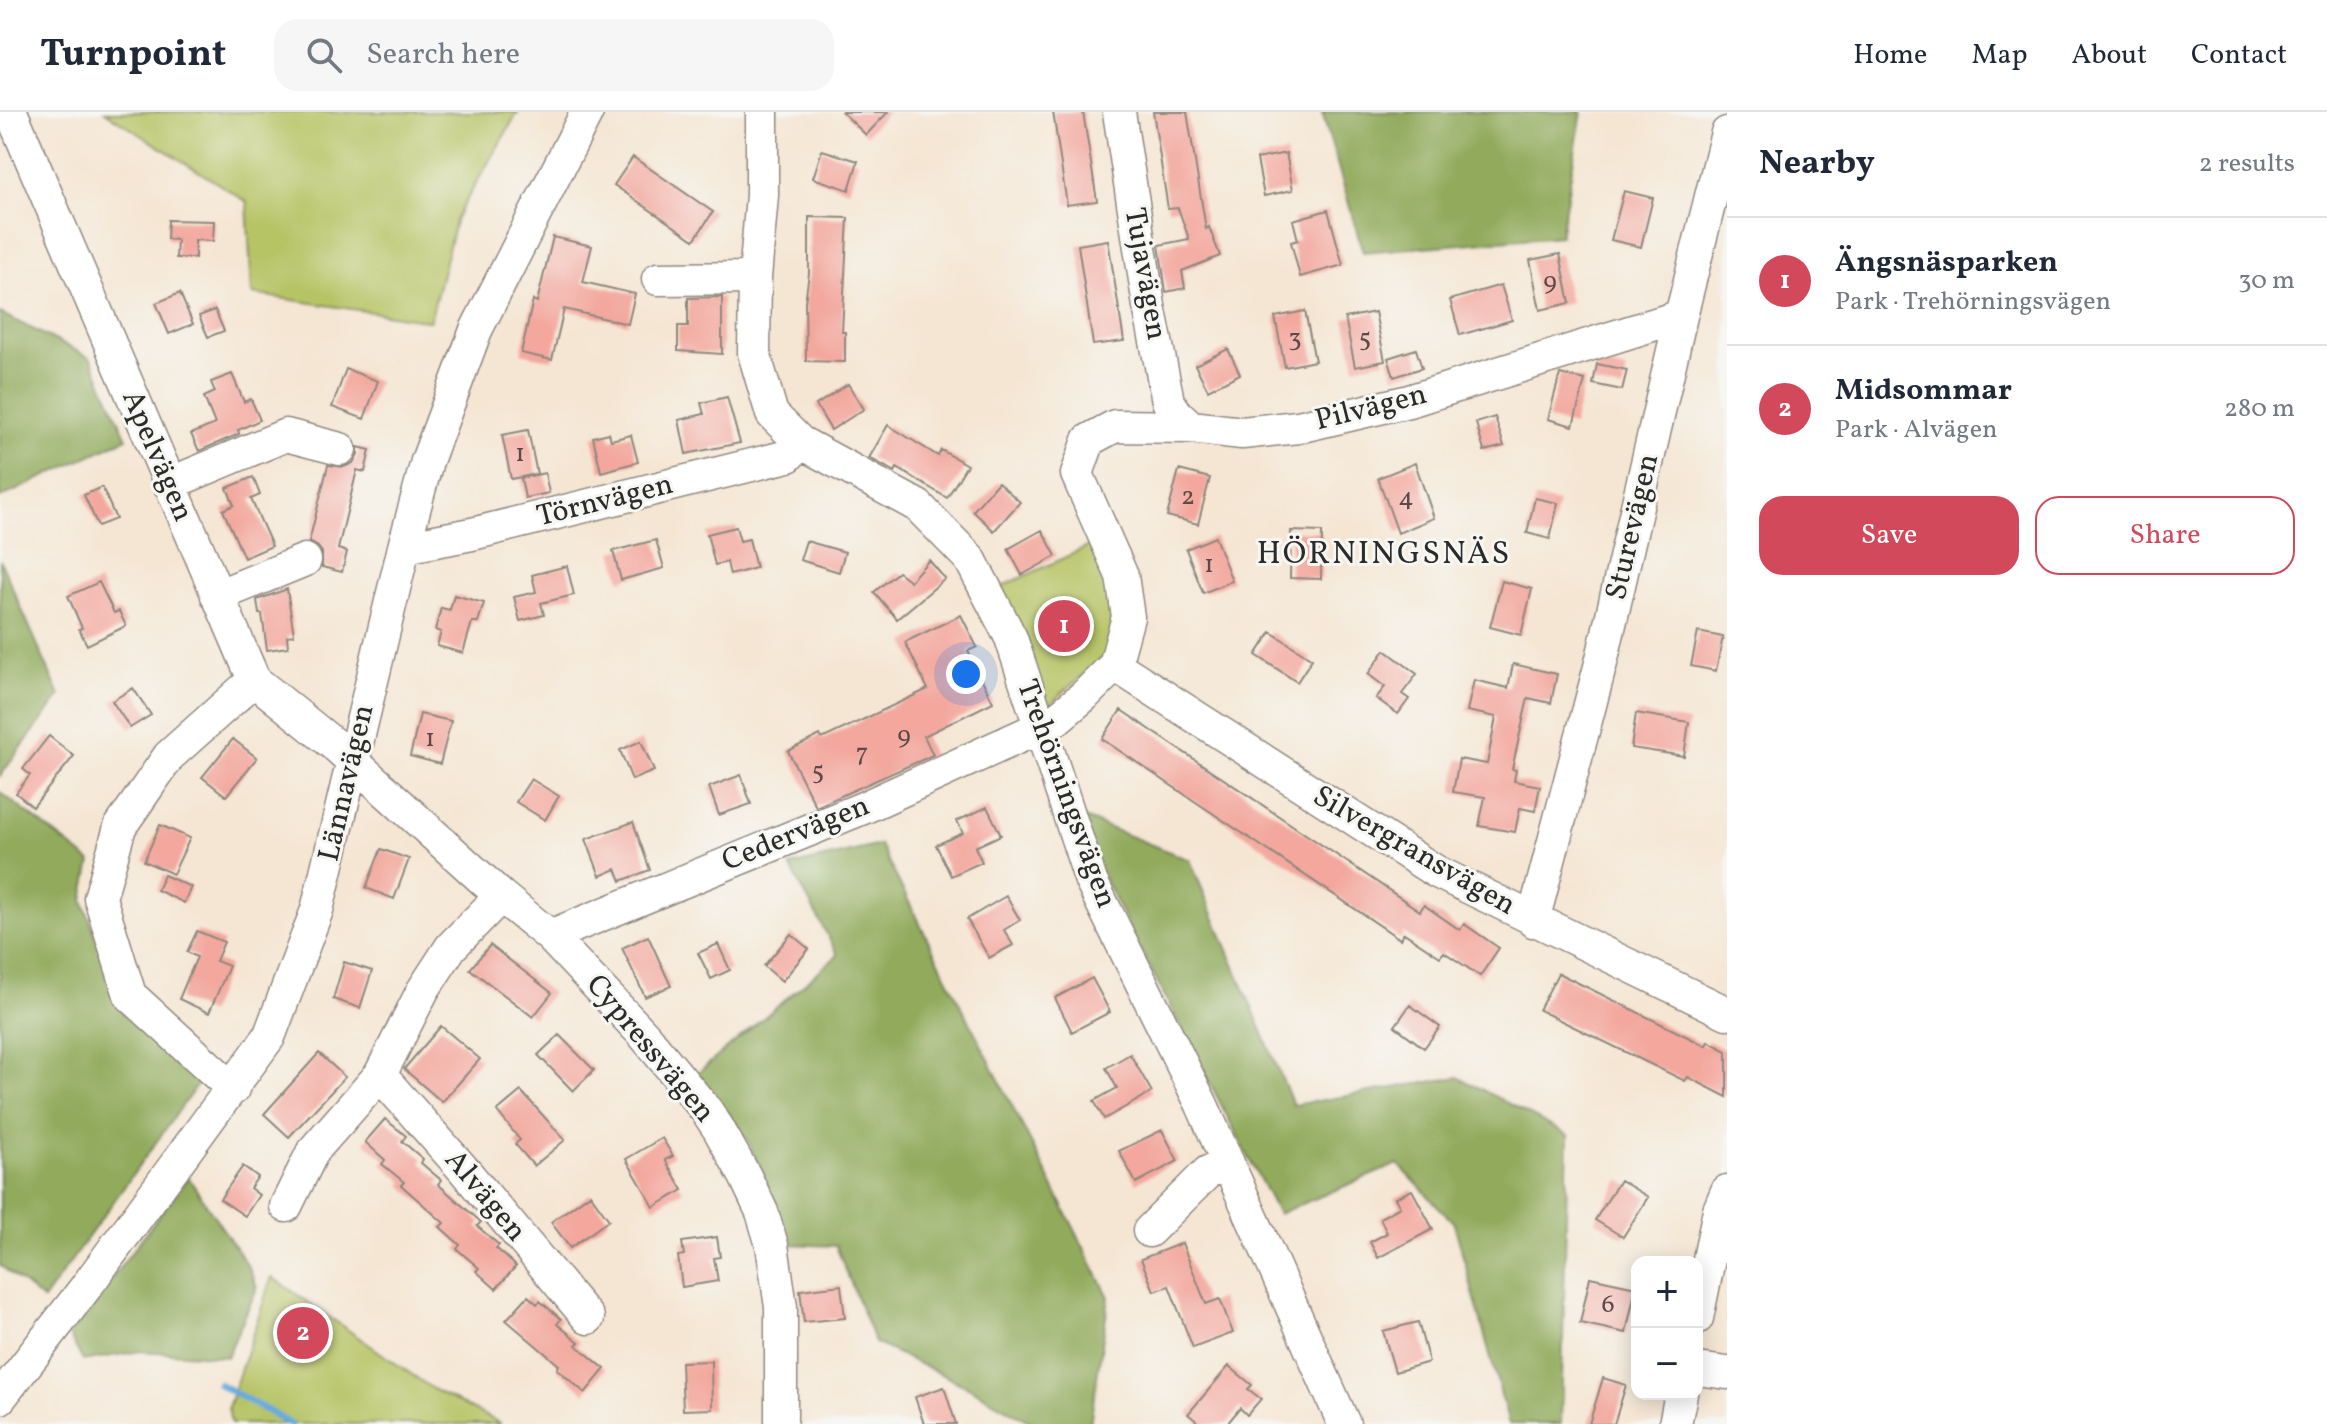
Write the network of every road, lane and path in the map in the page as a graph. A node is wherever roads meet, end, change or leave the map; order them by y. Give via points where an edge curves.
1 (11, 112) edge
2 (587, 112) edge
3 (762, 112) edge
4 (1119, 112) edge
5 (1727, 133) edge
6 (755, 278) junction
7 (658, 279) dead end
8 (1681, 316) junction
9 (1191, 427) junction
10 (800, 442) junction
11 (340, 449) dead end
12 (169, 484) junction
13 (404, 547) junction
14 (305, 560) dead end
15 (217, 596) junction
16 (1115, 665) junction
17 (254, 680) junction
18 (1039, 727) junction
19 (352, 763) junction
20 (501, 896) junction
21 (1533, 921) junction
22 (550, 936) junction
23 (1727, 1013) edge
24 (380, 1075) junction
25 (233, 1089) junction
26 (1228, 1163) junction
27 (1724, 1204) edge
28 (286, 1206) dead end
29 (1149, 1231) dead end
30 (1703, 1293) edge
31 (588, 1318) dead end
32 (1703, 1370) edge
33 (1727, 1373) edge
34 (0, 1398) edge
35 (1680, 1400) edge
36 (781, 1424) edge
37 (1343, 1424) edge
38 (1675, 1424) edge

1 - 12 street, Apelvägen
2 - 13 street, Lännavägen via 476,330 427,461
3 - 6 street, Trehörningsvägen
4 - 9 street, Tujavägen via 1168,401
5 - 8 street, Sturevägen
6 - 7 street
6 - 10 street, Trehörningsvägen via 754,353 772,414
8 - 9 street, Pilvägen via 1340,418 1242,433
8 - 21 street, Sturevägen via 1601,663
9 - 16 street, Pilvägen via 1115,426 1089,440 1077,474 1122,576 1128,617
10 - 13 street, Törnvägen via 788,456
10 - 18 street, Trehörningsvägen via 918,506 970,559 1011,638
11 - 12 street via 286,435
12 - 15 street, Apelvägen
13 - 19 street, Lännavägen
14 - 15 street
15 - 17 street, Apelvägen
16 - 18 street via 1054,721
16 - 21 street, Silvergransvägen via 1435,871
17 - 19 street, Apelvägen
17 - 25 street via 169,756 120,827 100,898 130,995
18 - 22 street, Cedervägen via 863,808
18 - 26 street, Trehörningsvägen via 1091,881
19 - 20 street, Cypressvägen
19 - 25 street, Lännavägen via 317,910 269,1037
20 - 22 street, Cypressvägen
20 - 24 street via 451,947
21 - 23 street, Silvergransvägen
22 - 36 street, Cypressvägen via 706,1110 745,1176 772,1245 781,1307
24 - 28 street via 313,1151
24 - 31 street, Alvägen
25 - 34 street, Lännavägen
26 - 29 street via 1208,1172
26 - 37 street, Trehörningsvägen
27 - 30 street
32 - 33 street
35 - 38 street

